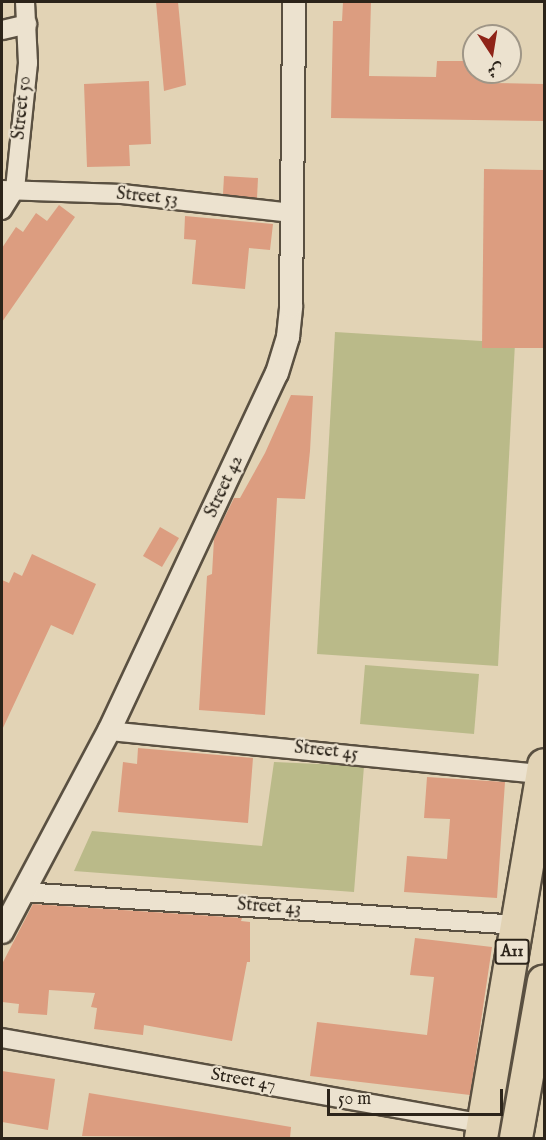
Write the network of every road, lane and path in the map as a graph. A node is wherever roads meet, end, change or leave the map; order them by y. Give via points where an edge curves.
1 (25, 2) edge
2 (294, 2) edge
3 (27, 24) junction
4 (2, 30) edge
5 (8, 190) edge
6 (2, 210) edge
7 (292, 213) junction
8 (109, 731) junction
9 (544, 770) edge
10 (22, 892) junction
11 (516, 925) junction
12 (2, 932) edge
13 (544, 981) edge
14 (2, 1038) edge
15 (482, 1131) edge
16 (516, 1138) edge

1 - 3 street, Street 50
2 - 7 street, Street 42
3 - 4 street
3 - 5 street, Street 50 via 28,63
5 - 6 street, Street 50
5 - 7 street, Street 53 via 122,194
7 - 8 street, Street 42 via 291,306 288,337 277,373
8 - 9 street, Street 45
8 - 10 street, Street 42
9 - 11 highway, A11
10 - 11 street, Street 43
10 - 12 street, Street 42
11 - 15 highway, A11
13 - 16 highway, A11
14 - 15 street, Street 47

